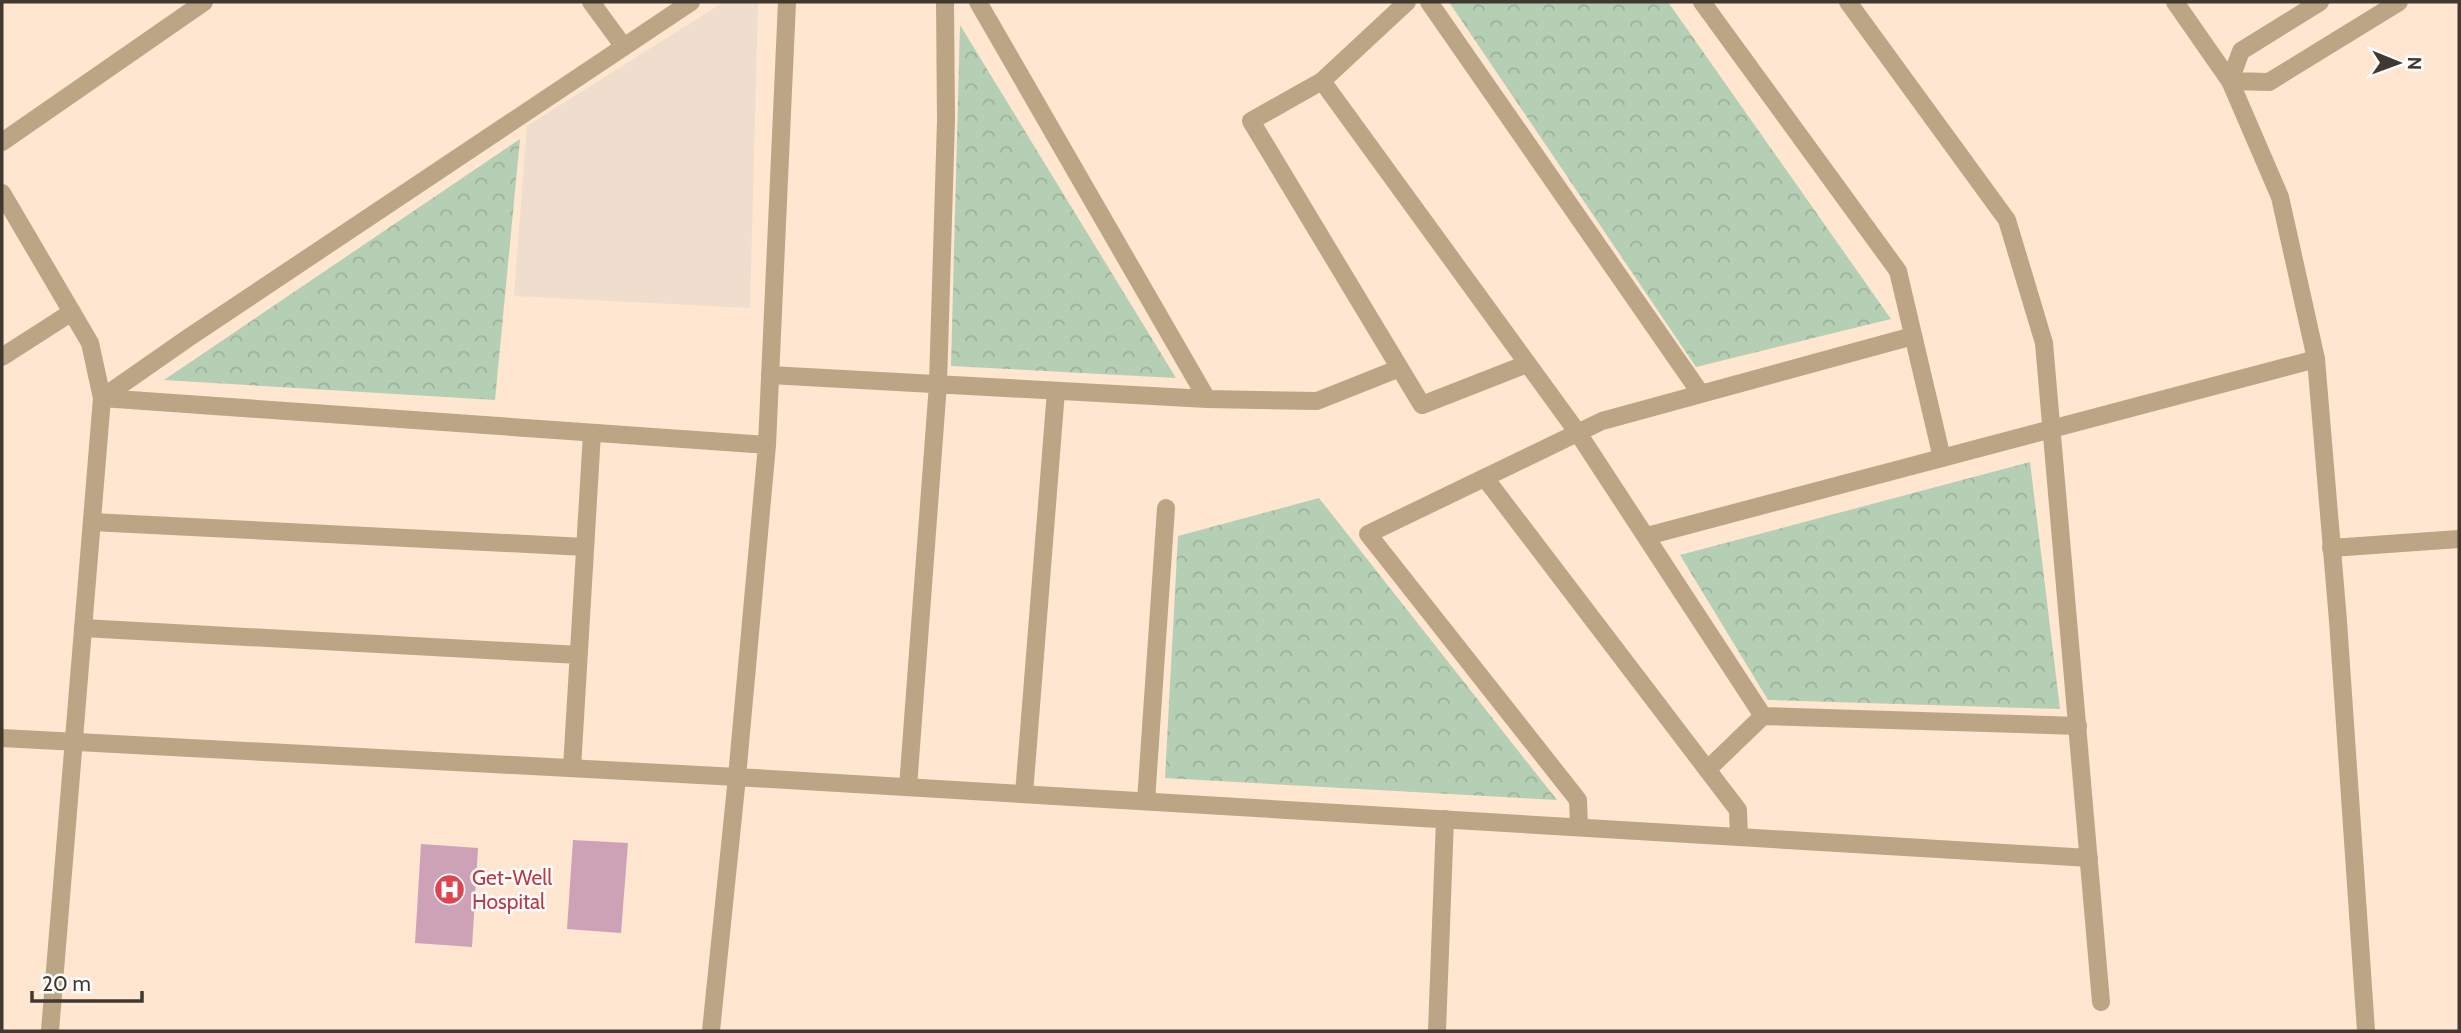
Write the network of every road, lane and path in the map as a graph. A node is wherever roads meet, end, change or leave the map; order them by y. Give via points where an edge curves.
1 (204, 2) edge
2 (591, 2) edge
3 (691, 2) edge
4 (787, 2) edge
5 (945, 2) edge
6 (978, 2) edge
7 (1407, 2) edge
8 (1429, 2) edge
9 (1702, 2) edge
10 (1848, 2) edge
11 (2175, 2) edge
12 (2320, 2) edge
13 (2399, 2) edge
14 (624, 47) junction
15 (1322, 81) junction
16 (2230, 81) junction
17 (2, 142) edge
18 (2, 193) edge
19 (72, 312) junction
20 (1913, 335) junction
21 (2, 357) edge
22 (2316, 359) junction
23 (1527, 364) junction
24 (1400, 368) junction
25 (770, 375) junction
26 (937, 384) junction
27 (1056, 391) junction
28 (1701, 394) junction
29 (102, 398) junction
30 (1207, 399) junction
31 (2052, 429) junction
32 (592, 433) junction
33 (1578, 433) junction
34 (767, 445) junction
35 (1942, 458) junction
36 (1485, 478) junction
37 (1166, 508) dead end
38 (92, 522) junction
39 (1647, 536) junction
40 (2459, 539) edge
41 (585, 547) junction
42 (2331, 548) junction
43 (83, 628) junction
44 (579, 655) junction
45 (1763, 716) junction
46 (2078, 726) junction
47 (2, 738) edge
48 (74, 742) junction
49 (572, 768) junction
50 (1707, 770) junction
51 (737, 777) junction
52 (908, 787) junction
53 (1024, 794) junction
54 (1146, 801) junction
55 (1445, 819) junction
56 (1579, 827) junction
57 (1739, 837) junction
58 (2089, 858) junction
59 (2101, 1002) dead end
60 (50, 1031) edge
61 (711, 1031) edge
62 (1437, 1031) edge
63 (2366, 1031) edge

1 - 17 street
2 - 14 street
3 - 14 street
4 - 25 street
5 - 26 street
6 - 30 street
7 - 15 street
8 - 28 street
9 - 20 street via 1898,271
10 - 31 street via 2007,220 2044,343
11 - 16 street
12 - 16 street via 2241,51
13 - 16 street via 2269,82
14 - 29 street
15 - 23 street
15 - 24 street via 1251,121
16 - 22 street via 2280,197
18 - 19 street
19 - 21 street
19 - 29 street via 90,343
20 - 28 street
20 - 35 street
22 - 31 street
22 - 42 street
23 - 24 street via 1422,405
23 - 33 street
24 - 30 street via 1317,401
25 - 26 street
25 - 34 street
26 - 27 street
26 - 52 street
27 - 30 street
27 - 53 street
28 - 33 street via 1602,421
29 - 32 street
29 - 38 street
31 - 35 street
31 - 46 street
32 - 34 street
32 - 41 street
33 - 36 street
33 - 39 street
34 - 51 street
35 - 39 street
36 - 50 street
36 - 56 street via 1368,534 1578,800
37 - 54 street
38 - 41 street
38 - 43 street
39 - 45 street
40 - 42 street
41 - 44 street
42 - 63 street
43 - 44 street
43 - 48 street
44 - 49 street
45 - 46 street
45 - 50 street
46 - 58 street
47 - 48 street
48 - 49 street
48 - 60 street
49 - 51 street
50 - 57 street via 1738,810
51 - 52 street
51 - 61 street
52 - 53 street
53 - 54 street
54 - 55 street
55 - 56 street
55 - 62 street
56 - 57 street
57 - 58 street
58 - 59 street

